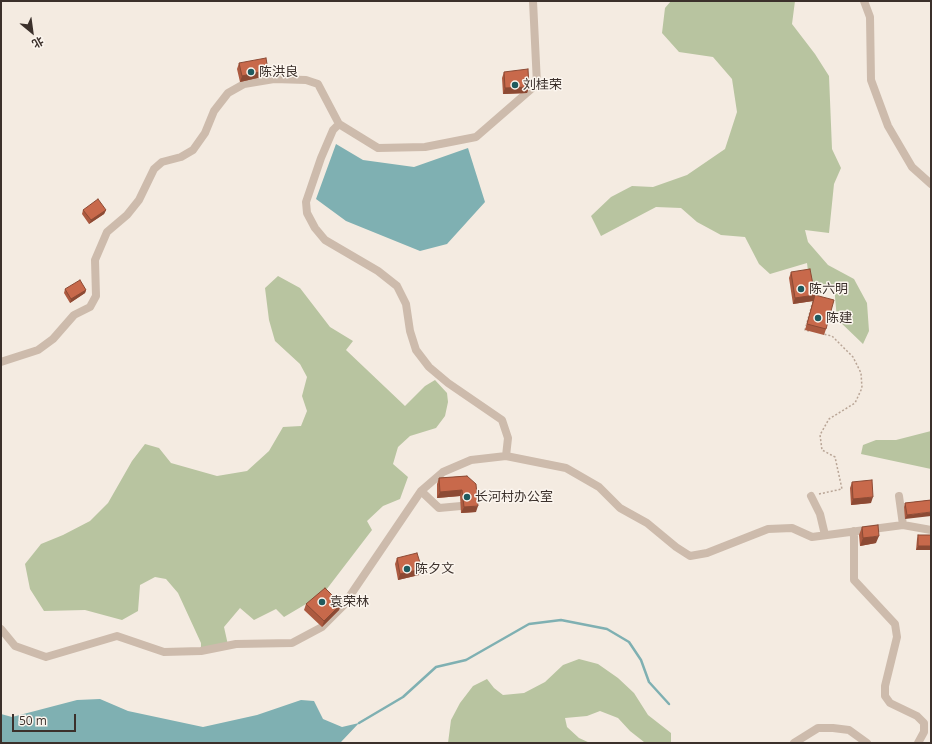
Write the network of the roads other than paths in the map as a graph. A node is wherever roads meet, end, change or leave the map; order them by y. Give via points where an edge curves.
1 (533, 1) edge
2 (864, 1) edge
3 (339, 124) junction
4 (931, 184) edge
5 (1, 362) edge
6 (506, 456) junction
7 (421, 491) junction
8 (811, 496) road end
9 (899, 496) dead end
10 (461, 506) dead end
11 (903, 525) junction
12 (931, 530) edge
13 (854, 531) junction
14 (825, 535) junction
15 (1, 629) edge
16 (924, 723) junction
17 (931, 734) edge
18 (794, 743) edge
19 (867, 743) edge
20 (918, 743) edge

1 - 3 street via 537,84 476,137 425,148 378,148
2 - 4 street via 870,17 870,80 888,126 912,167
3 - 5 street via 318,84 306,80 274,79 244,84 228,93 214,111 205,132 193,150 181,157 162,162 154,169 136,204 108,232 95,260 96,296 90,307 74,315 53,339 38,350
3 - 6 street via 333,130 321,158 306,202 307,213 325,240 378,271 397,286 406,304 416,350 448,383 502,420 508,438
6 - 7 street via 471,460 443,472
6 - 14 street via 566,468 599,487 620,508 647,523 690,556 707,553 768,529 792,528 812,537
7 - 10 street via 439,508
7 - 15 street via 343,606 322,627 292,644 236,644 201,651 164,652 117,636 46,656 15,646
8 - 14 street via 820,514
9 - 11 street
11 - 12 street
11 - 13 street
13 - 14 street
13 - 16 street via 854,580 895,624 897,637 885,696 890,703 917,716
16 - 17 street
16 - 20 street via 924,732
18 - 19 street via 818,728 849,730

